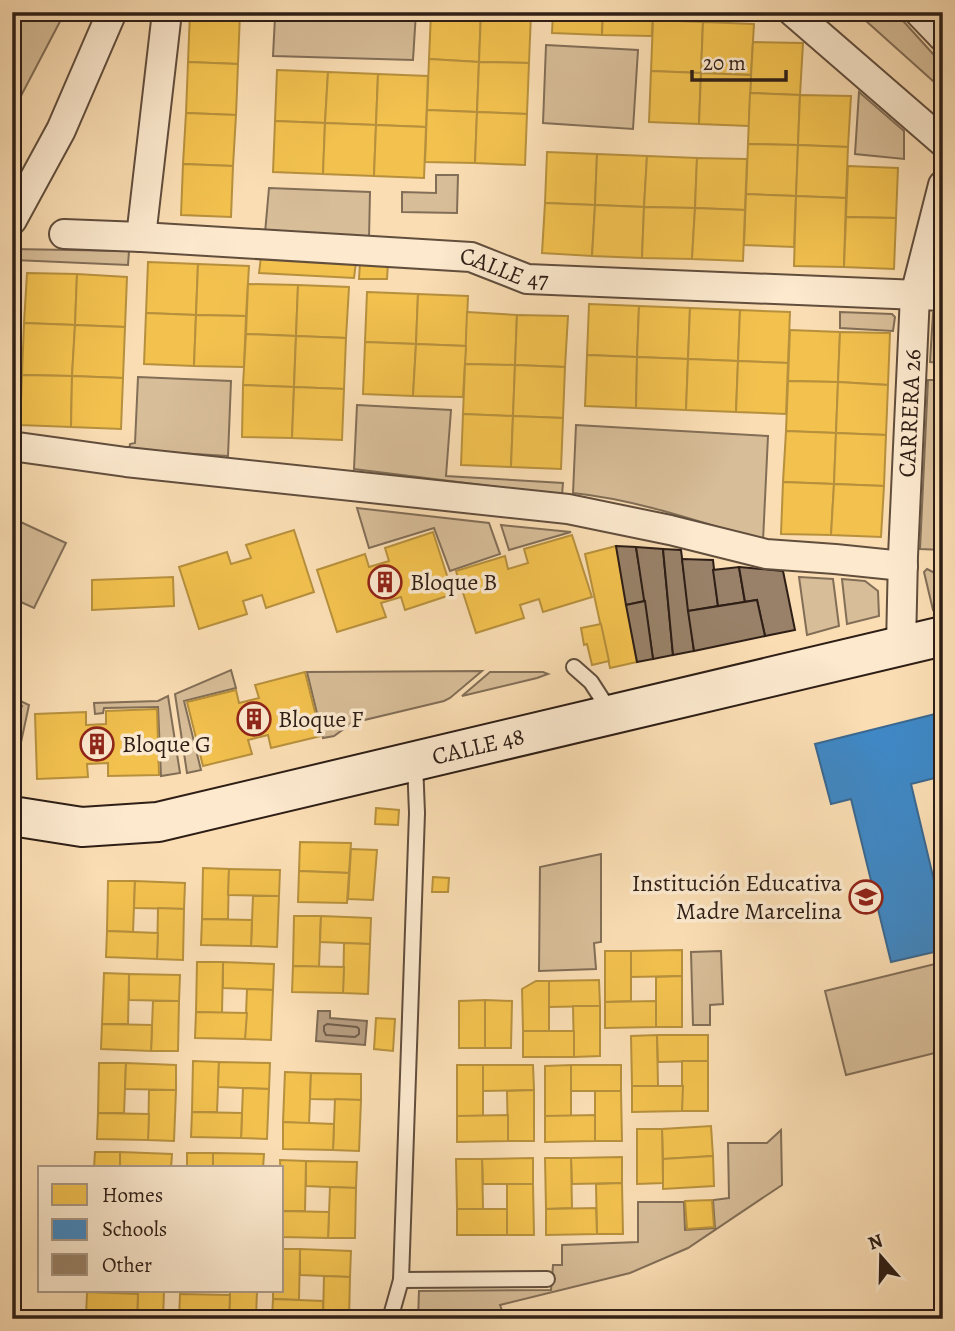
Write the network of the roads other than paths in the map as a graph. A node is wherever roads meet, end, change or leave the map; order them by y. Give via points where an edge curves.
1 (113, 12) edge
2 (167, 12) edge
3 (793, 12) edge
4 (919, 12) edge
5 (943, 37) edge
6 (943, 142) edge
7 (943, 185) edge
8 (12, 220) edge
9 (64, 234) dead end
10 (141, 237) junction
11 (915, 295) junction
12 (943, 296) edge
13 (18, 447) dead end
14 (903, 566) junction
15 (943, 636) edge
16 (901, 646) junction
17 (574, 667) dead end
18 (612, 714) junction
19 (415, 761) junction
20 (12, 816) edge
21 (547, 1279) dead end
22 (401, 1280) junction
23 (390, 1319) edge

1 - 8 street via 61,130
2 - 10 street
3 - 6 street
4 - 5 street
7 - 11 street, CARRERA 26
9 - 10 street, CALLE 47
10 - 11 street, CALLE 47 via 471,257 527,279
11 - 12 street, CALLE 47
11 - 14 street, CARRERA 26
13 - 14 street via 568,509 766,554
14 - 16 street, CARRERA 26
15 - 16 street, CALLE 48
16 - 18 street, CALLE 48
17 - 18 lane via 591,682
18 - 19 street, CALLE 48
19 - 20 street, CALLE 48 via 158,822 82,827
19 - 22 lane
21 - 22 lane
22 - 23 lane

